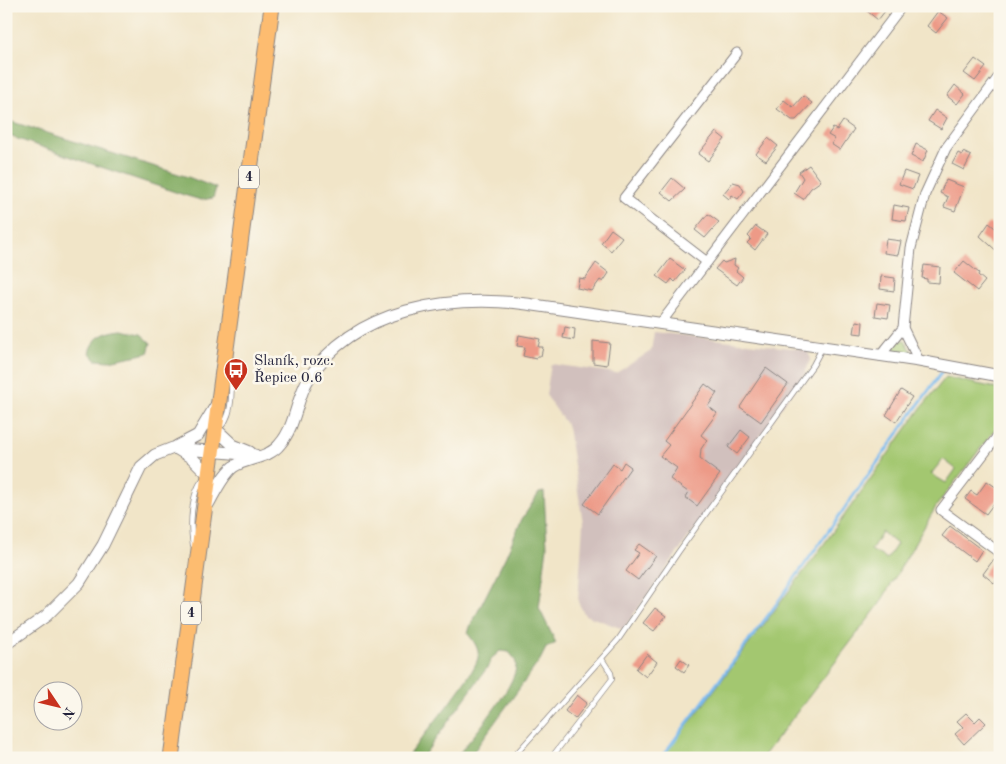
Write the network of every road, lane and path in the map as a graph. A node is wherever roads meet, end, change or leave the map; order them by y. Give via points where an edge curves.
1 (272, 6) edge
2 (902, 6) edge
3 (737, 53) dead end
4 (1000, 75) edge
5 (1000, 88) edge
6 (987, 92) junction
7 (707, 262) junction
8 (660, 324) junction
9 (903, 328) junction
10 (226, 348) junction
11 (822, 348) junction
12 (880, 356) junction
13 (919, 361) junction
14 (1000, 376) edge
15 (220, 396) junction
16 (216, 429) junction
17 (1000, 433) edge
18 (173, 448) junction
19 (213, 451) junction
20 (264, 455) junction
21 (210, 475) junction
22 (204, 512) junction
23 (1000, 553) edge
24 (198, 558) junction
25 (6, 644) edge
26 (602, 659) junction
27 (171, 758) edge
28 (519, 758) edge
29 (551, 758) edge

1 - 10 main road, 4
2 - 7 street
3 - 7 street via 624,198
4 - 6 street
5 - 6 street
6 - 9 street via 946,148 924,194 911,248
7 - 8 street
8 - 11 street
8 - 20 street via 503,301 449,302 395,314 351,337 319,365 307,381 281,444
9 - 12 street
9 - 13 street
10 - 15 main road, 4
10 - 16 lane via 232,386 227,417
11 - 12 street
11 - 26 lane
12 - 13 street
13 - 14 street
15 - 16 main road, 4
15 - 18 street via 198,434
16 - 19 main road, 4
16 - 20 street via 238,448
17 - 23 street via 941,510
18 - 19 street
18 - 21 street via 192,458
18 - 25 street via 155,455 141,467 103,545 80,583 46,616
19 - 20 street
19 - 21 main road, 4
20 - 22 street via 230,470
21 - 22 main road, 4
21 - 24 lane via 198,488 192,523
22 - 24 main road, 4
24 - 27 main road, 4
26 - 28 lane via 516,754
26 - 29 lane via 612,680

